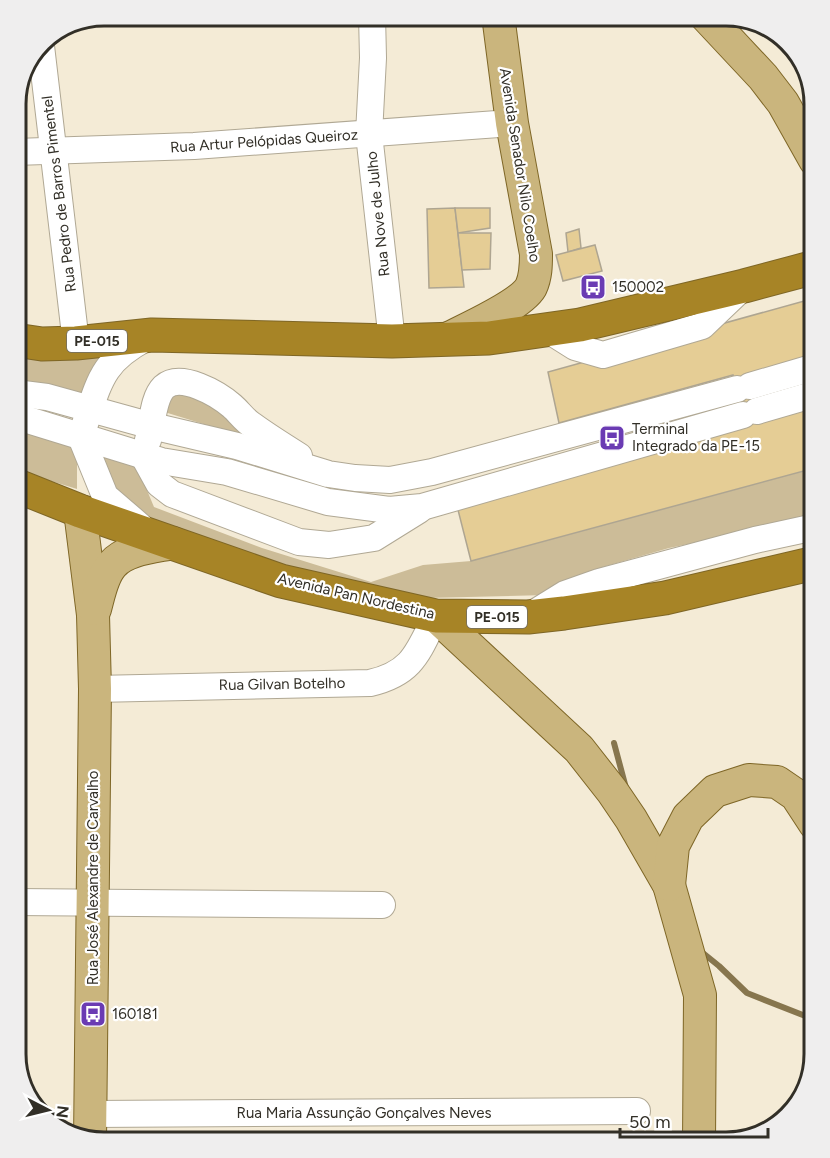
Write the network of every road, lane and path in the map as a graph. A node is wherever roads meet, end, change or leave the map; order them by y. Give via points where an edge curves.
1 (372, 26) edge
2 (499, 26) edge
3 (715, 26) edge
4 (42, 57) edge
5 (512, 123) junction
6 (369, 134) junction
7 (804, 140) edge
8 (55, 151) junction
9 (26, 152) edge
10 (804, 270) edge
11 (152, 335) junction
12 (447, 339) junction
13 (392, 341) junction
14 (26, 343) edge
15 (76, 343) junction
16 (804, 370) edge
17 (26, 394) edge
18 (804, 397) edge
19 (90, 408) junction
20 (26, 420) edge
21 (152, 426) junction
22 (83, 442) junction
23 (143, 455) junction
24 (328, 474) junction
25 (26, 489) edge
26 (422, 507) junction
27 (80, 511) junction
28 (804, 529) edge
29 (165, 540) junction
30 (804, 566) edge
31 (93, 615) junction
32 (436, 616) junction
33 (528, 617) junction
34 (95, 689) junction
35 (804, 807) edge
36 (669, 885) junction
37 (26, 902) edge
38 (93, 904) junction
39 (382, 905) dead end
40 (637, 1111) dead end
41 (90, 1127) edge
42 (699, 1132) edge

1 - 6 street, Rua Nove de Julho
2 - 5 main road, Avenida Senador Nilo Coelho
3 - 7 main road via 763,77
4 - 8 street, Rua Pedro de Barros Pimentel
5 - 6 street, Rua Artur Pelópidas Queiroz
5 - 12 main road, Avenida Senador Nilo Coelho via 536,269 530,288 519,300
6 - 8 street, Rua Artur Pelópidas Queiroz
6 - 13 street, Rua Nove de Julho
8 - 9 street, Rua Artur Pelópidas Queiroz
8 - 15 street, Rua Pedro de Barros Pimentel
10 - 12 highway, PE-015 via 580,325 489,338
11 - 13 highway, PE-015
11 - 15 highway, PE-015
11 - 19 street via 127,348 111,363
12 - 13 highway, PE-015
14 - 15 highway, PE-015
16 - 24 street via 432,472 390,480
17 - 19 street
18 - 26 street
19 - 21 street
19 - 22 street
20 - 22 street
21 - 23 street
21 - 24 street via 237,446
21 - 24 street via 157,398 164,388 171,383 201,386 232,405 249,424
22 - 23 street
22 - 27 street
22 - 29 street via 105,496 135,523
23 - 26 street via 227,472 328,502 389,510
23 - 26 street via 159,484 172,494 299,542 329,545 374,538
25 - 27 highway, Avenida Pan Nordestina / PE-015
27 - 29 highway, Avenida Pan Nordestina / PE-015
27 - 31 main road, Rua José Alexandre de Carvalho
28 - 33 street via 599,582 566,594
29 - 31 main road, Rua José Alexandre de Carvalho via 112,564
29 - 32 highway, Avenida Pan Nordestina / PE-015 via 281,581
30 - 33 highway, Avenida Pan Nordestina / PE-015 via 665,598
31 - 34 main road, Rua José Alexandre de Carvalho
32 - 33 highway, Avenida Pan Nordestina / PE-015
32 - 34 street, Rua Gilvan Botelho via 406,667 389,678 370,683
32 - 36 main road via 579,749 631,819
34 - 38 main road, Rua José Alexandre de Carvalho
35 - 36 main road via 796,795 777,782 749,780 715,791 688,817 673,846
36 - 42 main road via 700,995
37 - 38 street
38 - 39 street
38 - 41 main road, Rua José Alexandre de Carvalho
40 - 41 street, Rua Maria Assunção Gonçalves Neves

